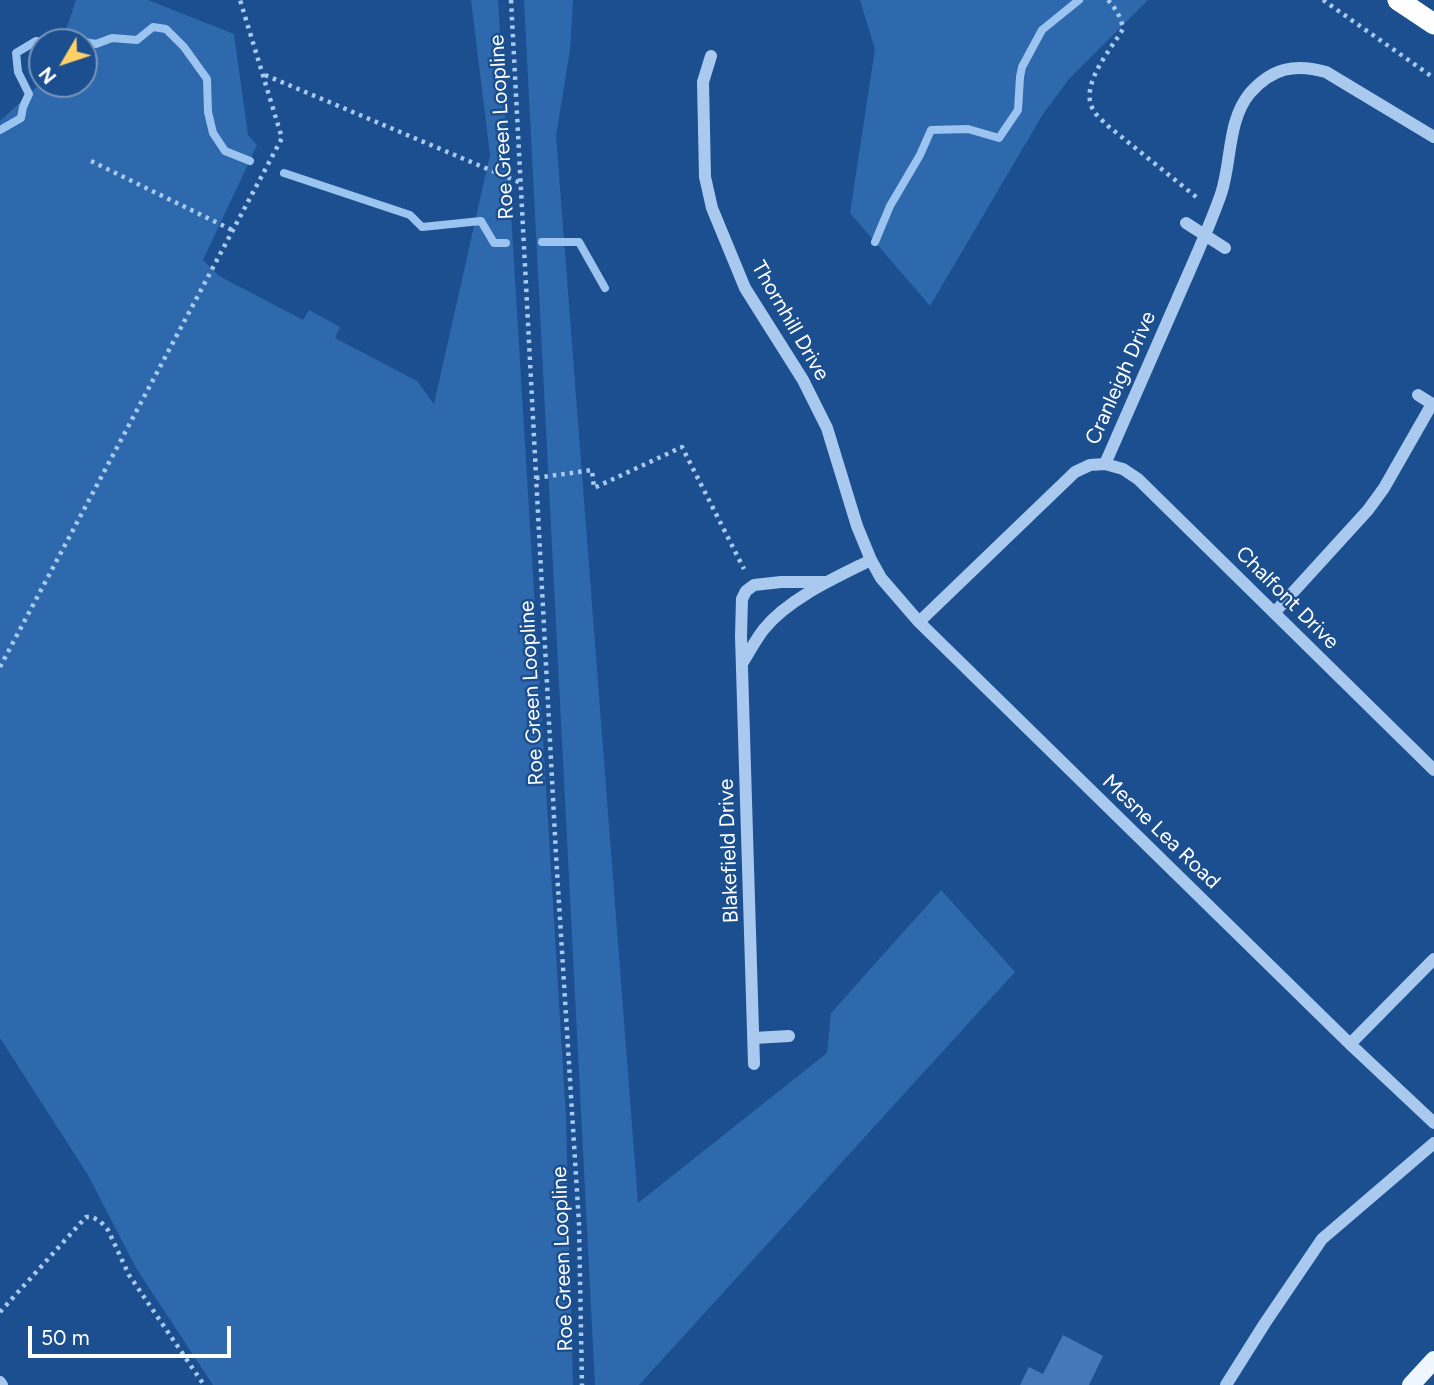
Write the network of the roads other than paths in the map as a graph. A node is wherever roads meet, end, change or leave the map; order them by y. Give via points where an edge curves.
1 (1398, 0) edge
2 (1434, 23) edge
3 (711, 56) dead end
4 (1434, 137) edge
5 (1186, 223) dead end
6 (1205, 235) junction
7 (1225, 248) dead end
8 (1418, 395) dead end
9 (1433, 405) edge
10 (1105, 464) junction
11 (872, 560) junction
12 (827, 582) junction
13 (1275, 612) junction
14 (919, 622) junction
15 (743, 662) junction
16 (1434, 770) edge
17 (1434, 959) edge
18 (789, 1036) dead end
19 (754, 1038) junction
20 (1349, 1044) junction
21 (754, 1064) dead end
22 (1434, 1123) edge
23 (1434, 1143) edge
24 (1434, 1360) edge
25 (1226, 1385) edge
26 (1411, 1385) edge

1 - 2 highway
3 - 11 street, Thornhill Drive via 703,82 705,177 712,208 745,288 803,380 827,428
4 - 6 street, Cranleigh Drive via 1326,72 1308,66 1288,68 1266,78 1248,95 1235,119 1222,191
5 - 6 street
6 - 7 street
6 - 10 street, Cranleigh Drive
8 - 9 street
9 - 13 street via 1368,510
10 - 13 street, Chalfont Drive via 1138,479
10 - 14 street, Cranleigh Drive via 1075,472
11 - 12 street
11 - 14 street, Mesne Lea Road via 881,578
12 - 15 street via 765,628
12 - 15 street, Blakefield Drive via 781,582 754,585 746,591 742,599
13 - 16 street, Chalfont Drive
14 - 20 street, Mesne Lea Road
15 - 19 street, Blakefield Drive
17 - 20 street
18 - 19 street
19 - 21 street, Blakefield Drive
20 - 22 street, Mesne Lea Road
23 - 25 street via 1322,1239
24 - 26 main road

